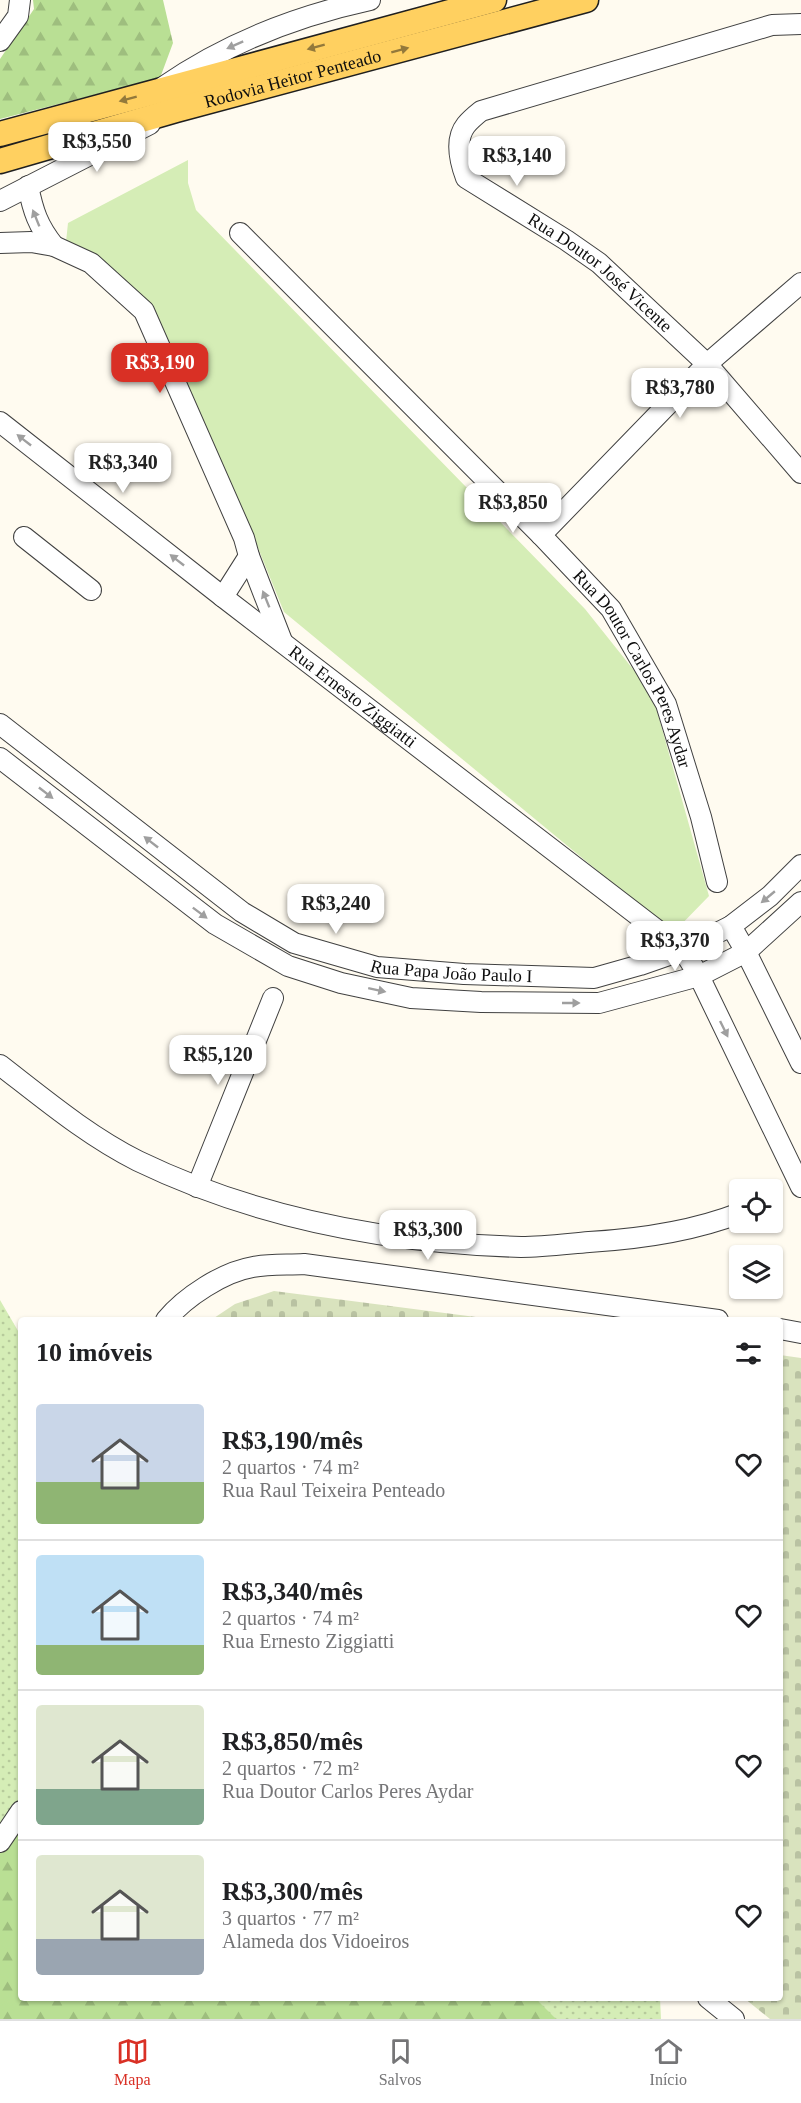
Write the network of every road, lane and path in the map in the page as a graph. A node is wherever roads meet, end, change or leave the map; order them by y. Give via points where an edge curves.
1 (20, 0) edge
2 (370, 0) edge
3 (494, 0) edge
4 (586, 0) edge
5 (801, 24) edge
6 (0, 41) edge
7 (157, 91) junction
8 (176, 110) junction
9 (0, 134) edge
10 (0, 160) edge
11 (28, 186) junction
12 (0, 201) edge
13 (240, 233) dead end
14 (0, 243) edge
15 (54, 246) junction
16 (801, 283) edge
17 (707, 364) junction
18 (0, 422) edge
19 (801, 474) edge
20 (541, 535) junction
21 (24, 537) dead end
22 (249, 556) junction
23 (92, 591) dead end
24 (223, 597) junction
25 (283, 642) junction
26 (0, 724) edge
27 (0, 758) edge
28 (801, 865) edge
29 (717, 882) dead end
30 (801, 902) edge
31 (730, 926) junction
32 (683, 950) junction
33 (747, 952) junction
34 (699, 976) junction
35 (273, 998) dead end
36 (801, 1063) edge
37 (0, 1065) edge
38 (801, 1185) edge
39 (197, 1188) junction
40 (729, 1217) edge
41 (168, 1317) edge
42 (696, 1317) edge
43 (783, 1330) edge
44 (801, 1333) edge
45 (18, 1815) edge
46 (0, 1842) edge
47 (711, 2001) edge
48 (726, 2017) edge

1 - 6 street via 18,16
2 -> 7 street via 277,27 227,48
3 -> 7 main road, Rodovia Heitor Penteado
8 -> 4 main road, Rodovia Heitor Penteado
5 - 17 street, Rua Doutor José Vicente via 772,25 481,111 464,126 459,145 466,178 599,263
7 -> 9 main road, Rodovia Heitor Penteado
8 - 10 main road, Rodovia Heitor Penteado
8 - 11 street
11 - 12 street
15 -> 11 street via 36,219
13 - 20 street, Rua Doutor Carlos Peres Aydar
14 - 15 street
15 - 22 street via 92,263 144,311
16 - 17 street
17 - 19 street, Rua Doutor José Vicente
17 - 20 street
24 -> 18 street, Rua Ernesto Ziggiatti
20 - 29 street, Rua Doutor Carlos Peres Aydar via 611,609 666,704
21 - 23 street
22 - 24 street
25 -> 22 street
24 - 25 street, Rua Ernesto Ziggiatti
25 - 32 street, Rua Ernesto Ziggiatti
32 -> 26 street, Rua Papa João Paulo I via 594,978 377,967 294,943 242,912
27 -> 34 street, Rua Papa João Paulo I via 215,924 288,966 342,983 411,998 599,1003
28 -> 31 street, Rua Papa João Paulo I via 770,896
30 - 33 street, Rua Papa João Paulo I
31 - 32 street, Rua Papa João Paulo I
31 - 33 street
32 - 34 street, Rua Ernesto Ziggiatti
33 - 34 street, Rua Papa João Paulo I
33 - 36 street
34 -> 38 street, Rua Ernesto Ziggiatti
35 - 39 street
37 - 39 street via 81,1127 136,1160
39 - 40 street via 261,1209 354,1229 523,1247 642,1239
41 - 42 street via 210,1283 252,1267 304,1264
43 - 44 street
45 - 46 street
47 - 48 street

